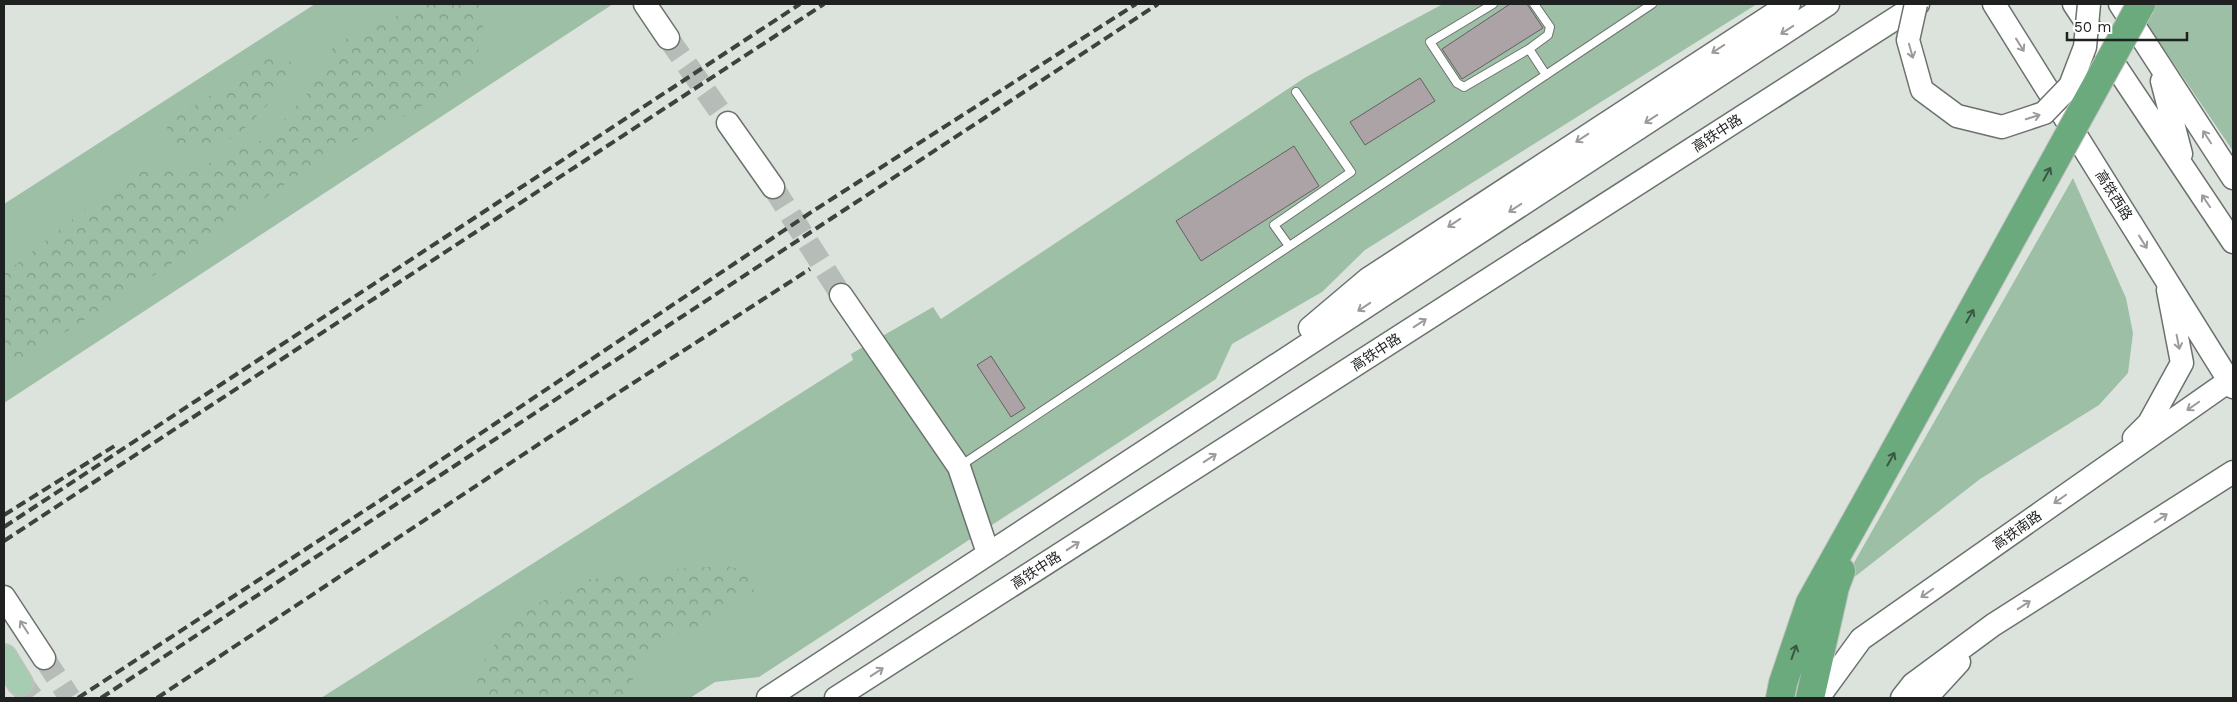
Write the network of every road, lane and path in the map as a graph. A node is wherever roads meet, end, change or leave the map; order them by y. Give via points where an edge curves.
1 (645, 4) edge
2 (1493, 4) edge
3 (1534, 4) edge
4 (1637, 4) edge
5 (1652, 4) edge
6 (1789, 4) edge
7 (1828, 4) edge
8 (1917, 4) edge
9 (1979, 4) edge
10 (2074, 4) edge
11 (2090, 4) edge
12 (2120, 4) edge
13 (2141, 4) edge
14 (1998, 9) edge
15 (1642, 11) junction
16 (668, 38) tunnel mouth
17 (2146, 45) junction
18 (1529, 48) junction
19 (1546, 75) junction
20 (1296, 92) dead end
21 (728, 123) tunnel mouth
22 (2185, 170) junction
23 (2233, 178) edge
24 (773, 187) tunnel mouth
25 (2233, 242) edge
26 (1289, 246) junction
27 (2165, 277) junction
28 (841, 295) tunnel mouth
29 (2232, 382) edge
30 (1233, 393) junction
31 (2109, 465) junction
32 (959, 467) junction
33 (2233, 472) edge
34 (1867, 501) junction
35 (988, 553) junction
36 (4, 597) edge
37 (1993, 625) junction
38 (4, 657) edge
39 (44, 658) tunnel mouth
40 (20, 683) tunnel mouth
41 (768, 698) edge
42 (836, 698) edge
43 (1780, 698) edge
44 (1810, 698) edge
45 (1818, 698) edge
46 (1902, 698) edge
47 (1926, 698) edge

1 - 16 street
2 - 18 lane via 1430,42 1458,83 1464,87
3 - 18 lane via 1550,27 1548,35
4 - 15 lane
5 - 15 lane
6 -> 30 street via 1368,279
7 -> 30 street
8 -> 11 street, 高铁中路, bridge via 1908,40 1922,90 1957,116 2002,127 2044,114 2070,86 2084,47
42 -> 8 street, 高铁中路
9 - 14 street
10 - 22 street
12 - 17 street
34 -> 13 highway, bridge
14 -> 27 street, 高铁西路
15 - 19 lane
17 - 22 street via 2164,87
23 -> 17 street
18 - 19 lane
19 - 26 lane
20 - 26 lane via 1352,172 1274,225
21 - 24 street
25 -> 22 street
26 - 32 lane
27 - 29 street, 高铁西路
27 -> 31 street via 2182,363 2149,422
28 - 32 street
29 -> 31 street, 高铁南路
30 - 35 street
31 -> 45 street, 高铁南路 via 1861,639
32 - 35 street
37 -> 33 street
43 -> 34 highway via 1810,603
34 - 44 highway via 1835,587
35 - 41 street
39 -> 36 street
37 - 46 street via 1913,684
37 - 47 street
38 - 40 main road

